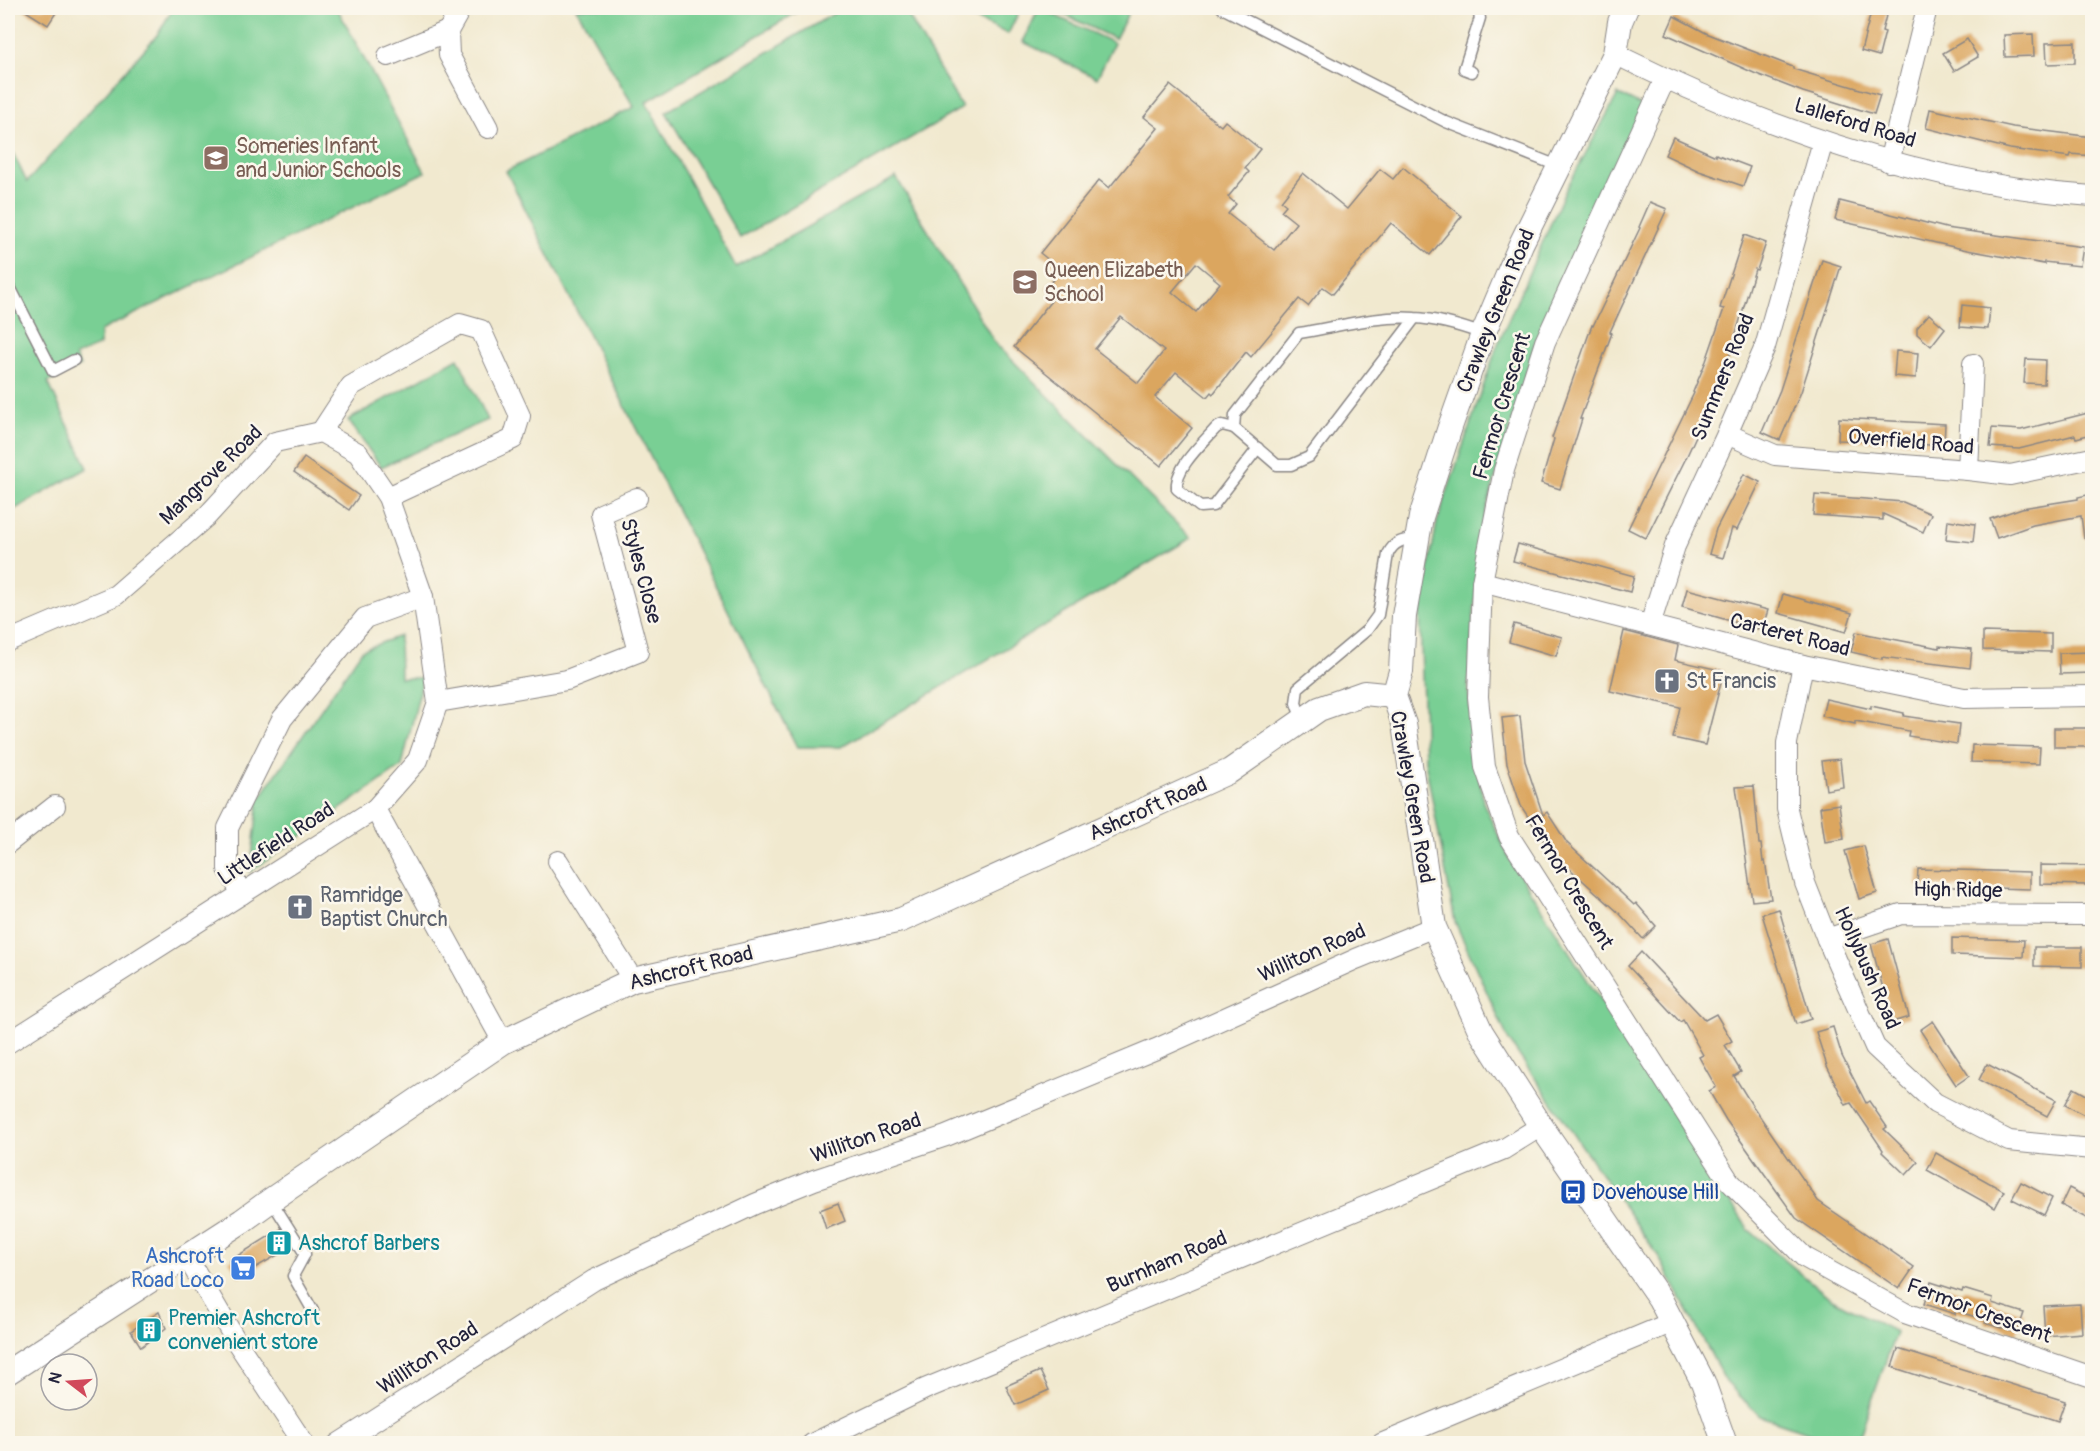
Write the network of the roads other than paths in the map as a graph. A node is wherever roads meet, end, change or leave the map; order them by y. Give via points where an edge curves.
1 (461, 8) edge
2 (1222, 8) edge
3 (1477, 8) edge
4 (1626, 8) edge
5 (1927, 8) edge
6 (448, 31) junction
7 (1615, 54) junction
8 (388, 56) dead end
9 (1472, 72) dead end
10 (1665, 79) junction
11 (488, 128) dead end
12 (1823, 141) junction
13 (1888, 162) junction
14 (1558, 166) junction
15 (2092, 196) edge
16 (8, 283) edge
17 (1415, 318) junction
18 (1484, 333) junction
19 (74, 360) dead end
20 (1973, 364) dead end
21 (1234, 428) junction
22 (321, 432) junction
23 (1727, 434) junction
24 (1258, 448) junction
25 (2092, 458) edge
26 (1968, 470) junction
27 (388, 497) junction
28 (637, 498) dead end
29 (1417, 538) junction
30 (1482, 582) junction
31 (423, 597) junction
32 (1650, 625) junction
33 (8, 640) edge
34 (1803, 665) junction
35 (1394, 696) junction
36 (2092, 696) edge
37 (438, 702) junction
38 (1302, 720) junction
39 (55, 806) dead end
40 (375, 809) junction
41 (8, 843) edge
42 (558, 861) dead end
43 (242, 894) junction
44 (2092, 915) edge
45 (1434, 927) junction
46 (1827, 939) junction
47 (633, 980) junction
48 (503, 1042) junction
49 (8, 1043) edge
50 (1541, 1126) junction
51 (2092, 1149) edge
52 (271, 1200) junction
53 (187, 1257) junction
54 (313, 1311) dead end
55 (1673, 1322) junction
56 (2090, 1371) edge
57 (8, 1372) edge
58 (304, 1443) edge
59 (338, 1443) edge
60 (812, 1443) edge
61 (1381, 1443) edge
62 (1725, 1443) edge

1 - 6 street
2 - 14 lane via 1446,122
3 - 9 lane via 1480,18 1464,69
4 - 7 street, Crawley Green Road
5 - 13 street
6 - 8 street
6 - 11 street via 449,55
7 - 10 street, Lalleford Road
7 - 14 street, Crawley Green Road
10 - 12 street, Lalleford Road
10 - 30 street, Fermor Crescent via 1545,342 1504,470
12 - 13 street, Lalleford Road
12 - 23 street, Summers Road via 1765,347
13 - 15 street, Lalleford Road via 2043,192
14 - 18 street, Crawley Green Road
16 - 19 lane via 53,370
17 - 18 lane
17 - 21 lane via 1299,333 1235,416
17 - 24 lane via 1309,457 1291,465 1278,465
18 - 29 street, Crawley Green Road via 1450,427
20 - 26 street
21 - 24 lane
21 - 24 lane via 1216,428 1179,472 1177,489 1200,507 1213,506
22 - 27 street via 358,453
22 - 27 street via 351,386 460,324 481,330 520,416 513,440
22 - 33 street, Mangrove Road via 275,442 207,516 116,595
23 - 26 street, Overfield Road via 1775,455
23 - 32 street, Summers Road via 1675,546
25 - 26 street, Overfield Road via 2010,475
27 - 31 street
28 - 37 street, Styles Close via 601,514 638,652 567,680
29 - 35 street, Crawley Green Road via 1404,616 1401,671
29 - 38 lane via 1392,546 1378,615 1367,630 1298,688 1296,703
30 - 32 street, Carteret Road
30 - 56 street, Fermor Crescent via 1478,697 1485,767 1509,836 1729,1181 1804,1257 1905,1313
31 - 37 street, Littlefield Road
31 - 43 street via 365,618 282,718 228,828 228,869
32 - 34 street, Carteret Road
34 - 36 street, Carteret Road via 1965,698
34 - 46 street, Hollybush Road via 1787,743 1786,809 1805,883
35 - 38 street, Ashcroft Road via 1364,693 1319,709
35 - 45 street, Crawley Green Road via 1404,724
37 - 40 street, Littlefield Road via 418,760
38 - 47 street, Ashcroft Road via 1230,771 901,920
39 - 41 street
40 - 43 street, Littlefield Road
40 - 48 street
42 - 47 street
43 - 49 street, Littlefield Road
44 - 46 street, High Ridge via 1901,914
45 - 50 street, Crawley Green Road via 1481,1032
45 - 59 street, Williton Road via 957,1132 755,1204 594,1280
46 - 51 street, Hollybush Road via 1875,1047 1935,1103 2009,1141
47 - 48 street, Ashcroft Road
48 - 52 street, Ashcroft Road
50 - 55 street, Crawley Green Road
50 - 60 street, Burnham Road via 1504,1149 925,1389
52 - 53 street, Ashcroft Road
52 - 54 lane via 305,1254 293,1276
53 - 57 street, Ashcroft Road
53 - 58 street via 238,1344
55 - 61 street
55 - 62 street, Crawley Green Road via 1703,1382

